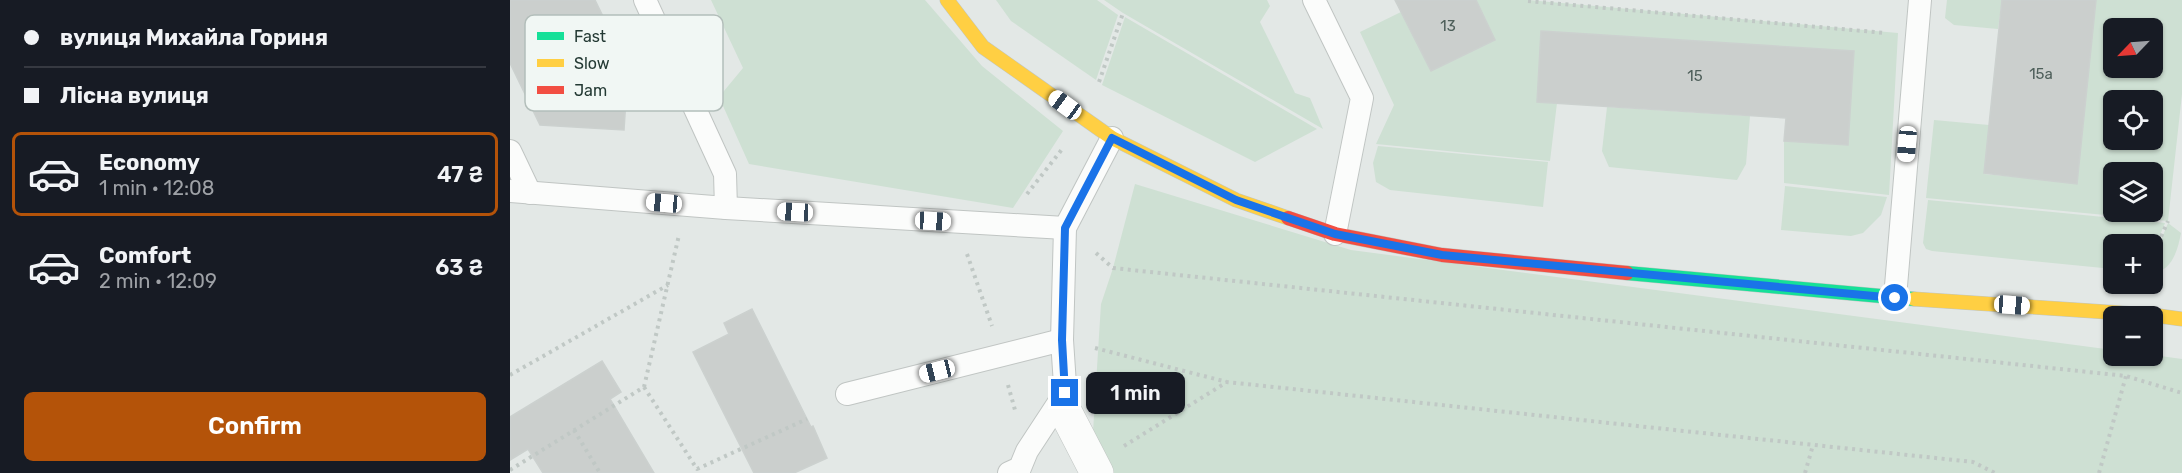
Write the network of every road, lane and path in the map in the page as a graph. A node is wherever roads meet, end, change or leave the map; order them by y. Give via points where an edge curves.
1 (645, 0) edge
2 (947, 0) edge
3 (1314, 0) edge
4 (1920, 0) edge
5 (1528, 1) edge
6 (1122, 13) dead end
7 (652, 15) edge
8 (1888, 33) dead end
9 (1098, 86) dead end
10 (696, 111) edge
11 (1112, 138) junction
12 (1064, 146) dead end
13 (510, 151) edge
14 (520, 192) edge
15 (1024, 198) dead end
16 (687, 205) junction
17 (726, 208) junction
18 (956, 222) junction
19 (2168, 222) dead end
20 (1065, 228) junction
21 (1335, 234) junction
22 (2163, 234) edge
23 (668, 285) junction
24 (1895, 298) junction
25 (2182, 319) edge
26 (993, 327) dead end
27 (1062, 340) junction
28 (510, 375) edge
29 (2126, 376) junction
30 (1227, 382) junction
31 (644, 387) junction
32 (2182, 393) edge
33 (847, 394) dead end
34 (1066, 404) junction
35 (807, 419) dead end
36 (574, 430) junction
37 (1813, 445) junction
38 (1095, 469) edge
39 (510, 470) edge
40 (1017, 471) edge
41 (600, 473) edge
42 (1805, 473) edge
43 (1995, 473) edge
44 (2099, 473) edge

1 - 7 lane
2 - 11 street via 983,47
3 - 21 lane via 1362,99
4 - 24 lane
5 - 8 path
6 - 9 path
10 - 17 lane via 725,174
11 - 20 lane
11 - 21 street via 1236,200
12 - 15 path
13 - 14 lane
14 - 16 lane
16 - 17 lane
16 - 23 path
17 - 18 lane
18 - 20 lane
18 - 26 path
19 - 22 path
20 - 27 lane
20 - 29 path via 1113,268
21 - 24 street via 1442,255
23 - 28 path
23 - 31 path
24 - 25 street
27 - 30 path
27 - 33 lane
27 - 34 lane
29 - 32 path
29 - 44 path
30 - 37 path
30 - 38 path
31 - 35 path via 697,469
31 - 36 path
34 - 38 street
34 - 40 lane via 1027,451
36 - 39 path
36 - 41 path
37 - 42 path
37 - 43 path via 1973,462

